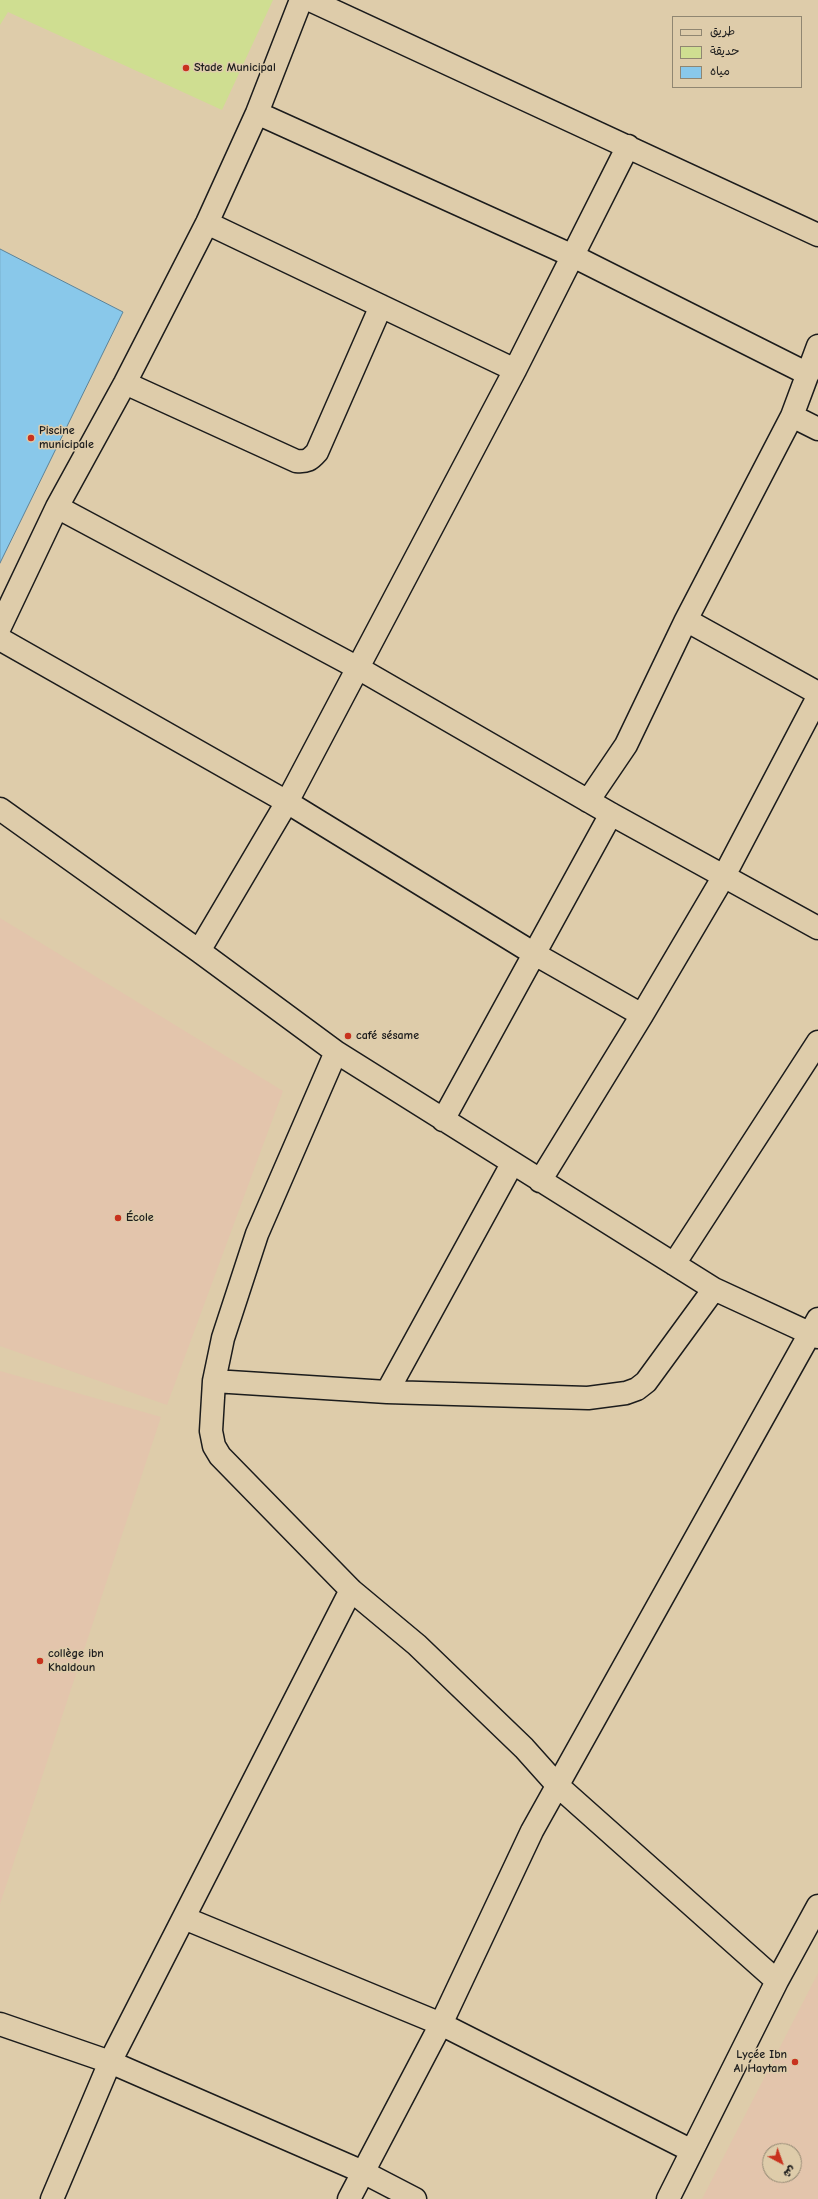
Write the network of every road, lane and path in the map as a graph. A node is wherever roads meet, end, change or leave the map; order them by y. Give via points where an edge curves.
1 (301, 0) edge
2 (310, 0) edge
3 (257, 113) junction
4 (628, 146) junction
5 (207, 223) junction
6 (818, 235) edge
7 (572, 256) junction
8 (381, 306) junction
9 (818, 346) edge
10 (515, 370) junction
11 (808, 374) junction
12 (125, 383) junction
13 (792, 416) junction
14 (818, 429) edge
15 (57, 507) junction
16 (686, 620) junction
17 (0, 627) edge
18 (0, 639) edge
19 (358, 668) junction
20 (818, 693) edge
21 (818, 697) edge
22 (588, 801) junction
23 (287, 802) junction
24 (0, 809) edge
25 (611, 814) junction
26 (724, 876) junction
27 (818, 928) edge
28 (199, 951) junction
29 (533, 953) junction
30 (642, 1015) junction
31 (818, 1042) edge
32 (336, 1052) junction
33 (443, 1120) junction
34 (512, 1164) junction
35 (540, 1181) junction
36 (674, 1264) junction
37 (714, 1289) junction
38 (815, 1330) edge
39 (214, 1382) junction
40 (387, 1392) junction
41 (350, 1590) junction
42 (558, 1786) junction
43 (818, 1906) edge
44 (184, 1918) junction
45 (777, 1980) junction
46 (0, 2024) edge
47 (441, 2024) junction
48 (110, 2062) junction
49 (692, 2151) junction
50 (363, 2172) junction
51 (52, 2199) edge
52 (349, 2199) edge
53 (415, 2199) edge
54 (668, 2199) edge

1 - 3 street
2 - 4 street
3 - 5 street
3 - 7 street
4 - 6 street
4 - 7 street
5 - 8 street
5 - 12 street
7 - 10 street
7 - 11 street
8 - 10 street
8 - 12 street via 317,452 310,460 304,462 296,461
9 - 11 street
10 - 19 street
11 - 13 street
12 - 15 street
13 - 14 street
13 - 16 street
15 - 17 street
15 - 19 street
16 - 20 street
16 - 22 street via 626,745
18 - 23 street
19 - 22 street
19 - 23 street
21 - 26 street
22 - 25 street
23 - 28 street
23 - 29 street
24 - 28 street
25 - 26 street
25 - 29 street
26 - 27 street
26 - 30 street
28 - 32 street
29 - 30 street
29 - 33 street
30 - 35 street
31 - 36 street
32 - 33 street
32 - 39 street via 258,1234 223,1338
33 - 34 street
34 - 35 street
34 - 40 street
35 - 36 street
36 - 37 street
37 - 38 street
37 - 40 street via 646,1382 626,1393 588,1398
38 - 42 street
39 - 40 street
39 - 41 street via 211,1431 214,1446 220,1456
41 - 42 street via 417,1645 524,1748
41 - 44 street
42 - 45 street
42 - 47 street via 532,1831
43 - 45 street
44 - 47 street
44 - 48 street
45 - 49 street
46 - 48 street
47 - 49 street
47 - 50 street
48 - 50 street
48 - 51 street
49 - 54 street
50 - 52 street
50 - 53 street

